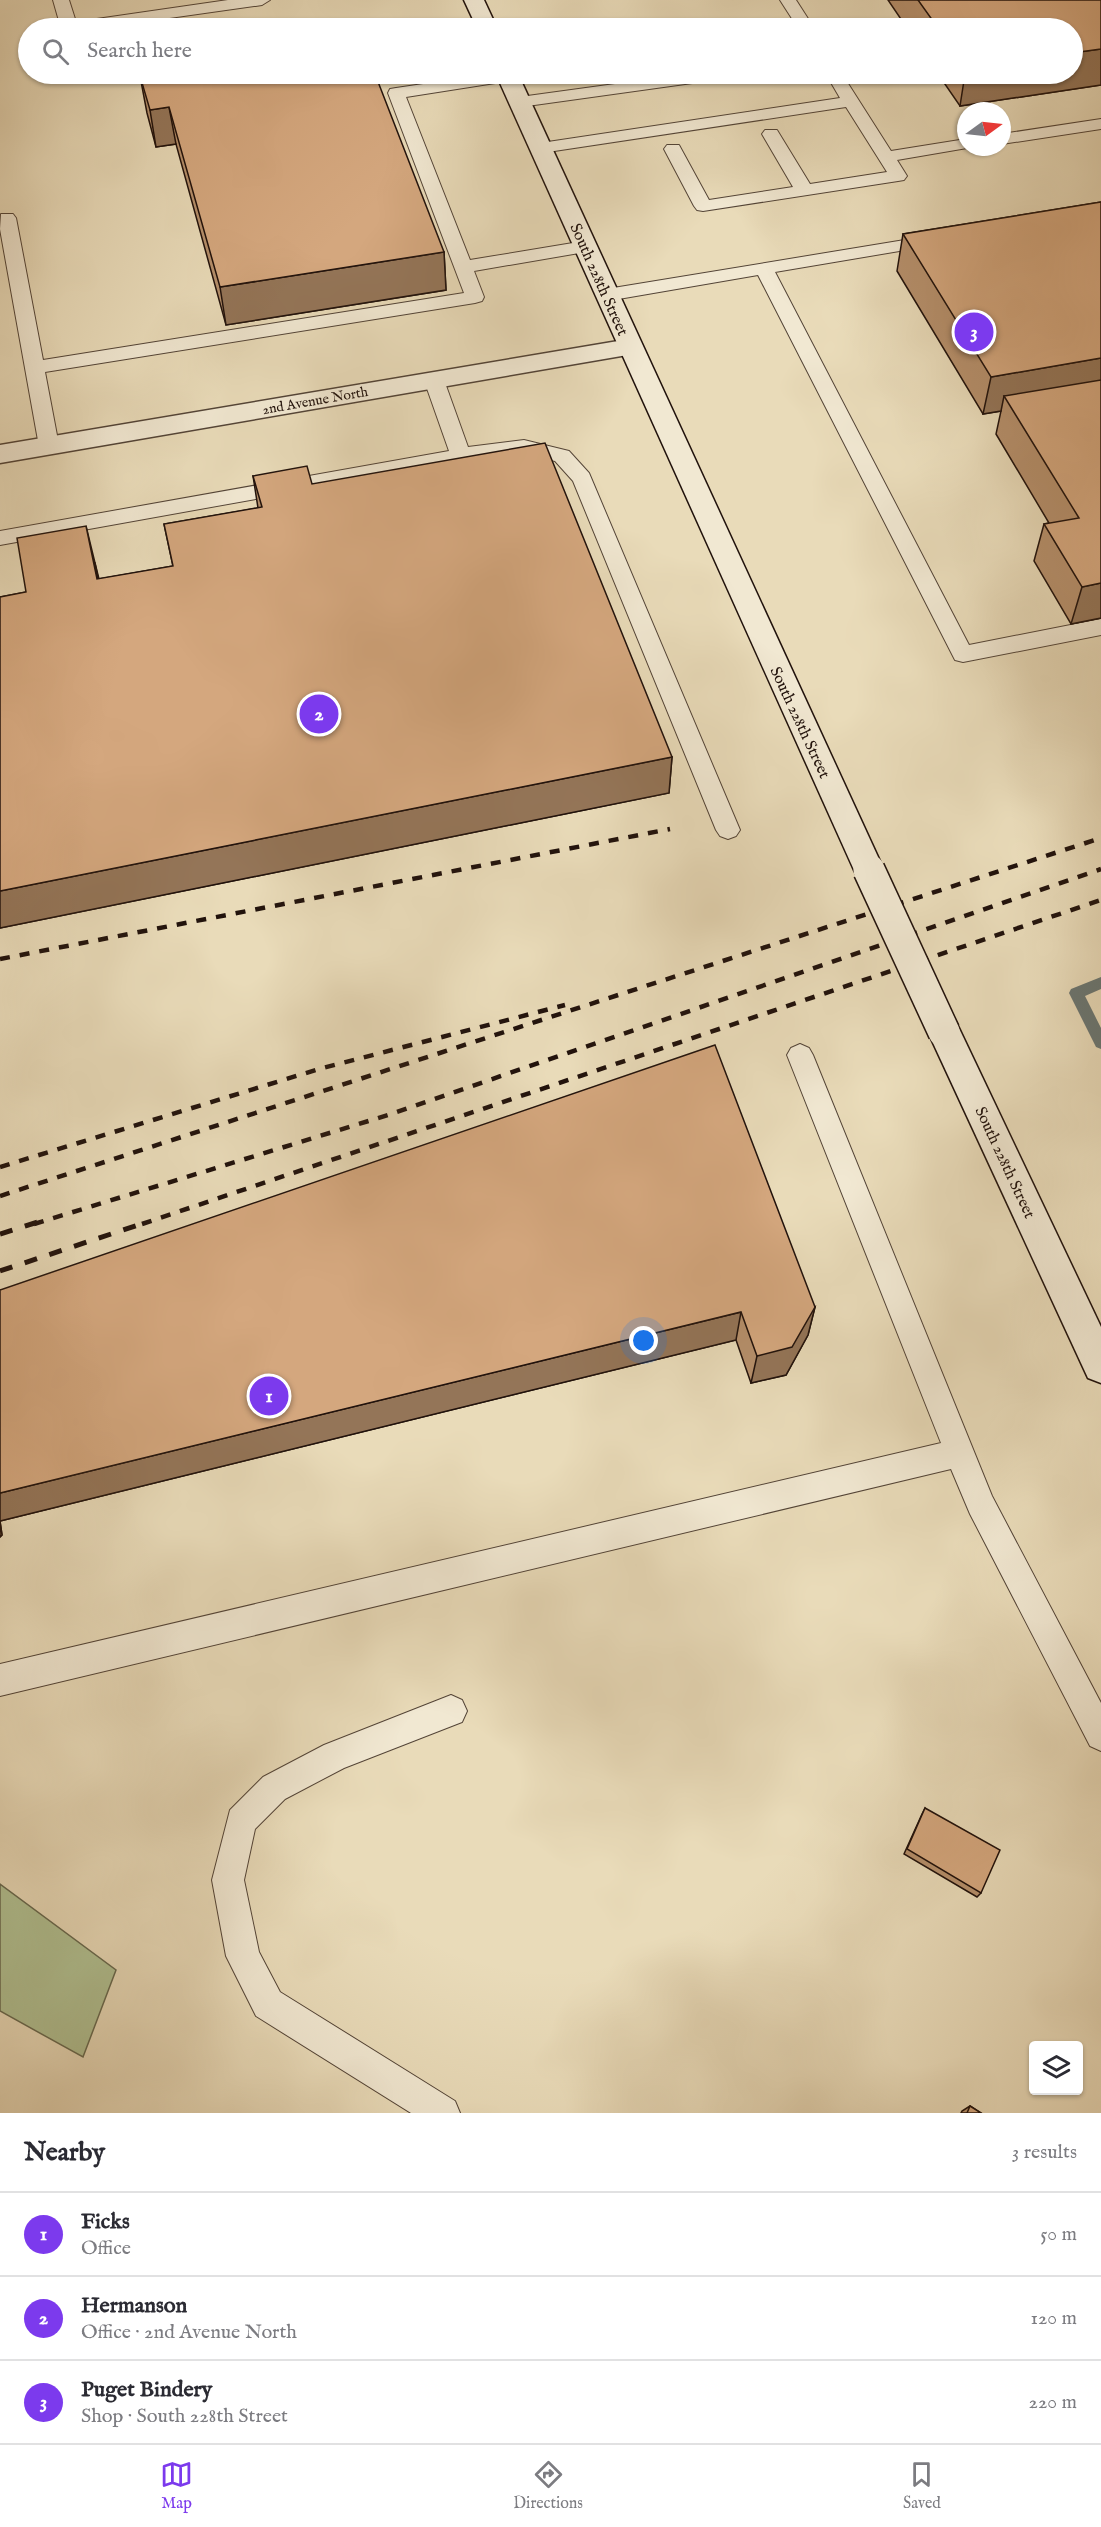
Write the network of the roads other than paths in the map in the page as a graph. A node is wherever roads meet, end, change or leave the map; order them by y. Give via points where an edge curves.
1 (61, 0) edge
2 (262, 0) edge
3 (474, 0) edge
4 (788, 0) edge
5 (66, 18) edge
6 (138, 18) edge
7 (482, 18) edge
8 (800, 18) edge
9 (452, 84) edge
10 (512, 84) edge
11 (649, 84) edge
12 (841, 84) edge
13 (852, 101) junction
14 (520, 102) junction
15 (1101, 124) edge
16 (771, 134) dead end
17 (1011, 138) edge
18 (957, 145) edge
19 (541, 148) junction
20 (674, 149) dead end
21 (886, 157) junction
22 (804, 190) junction
23 (7, 218) dead end
24 (950, 237) edge
25 (585, 247) junction
26 (463, 267) junction
27 (764, 268) junction
28 (607, 295) junction
29 (630, 347) junction
30 (35, 368) junction
31 (434, 380) junction
32 (49, 446) junction
33 (0, 454) edge
34 (461, 455) junction
35 (0, 537) edge
36 (1101, 627) edge
37 (728, 830) dead end
38 (800, 1055) dead end
39 (1101, 1366) edge
40 (959, 1453) junction
41 (0, 1680) edge
42 (451, 1711) dead end
43 (1101, 1735) edge
44 (444, 2113) edge

1 - 5 lane
2 - 6 lane
3 - 7 main road
4 - 8 lane
9 - 26 lane via 396,93
10 - 14 main road, South 228th Street
11 - 14 lane
12 - 13 lane
13 - 19 lane
13 - 21 lane
14 - 19 main road, South 228th Street
15 - 17 lane
16 - 22 lane
18 - 21 lane
19 - 25 main road, South 228th Street
20 - 22 lane via 703,206
21 - 22 lane via 898,176
23 - 30 lane
24 - 27 lane
25 - 26 lane
25 - 28 main road, South 228th Street
26 - 30 lane via 475,297
27 - 28 lane
27 - 36 lane via 963,654
28 - 29 main road, South 228th Street
29 - 31 main road, 2nd Avenue North
29 - 39 main road, South 228th Street, bridge
30 - 32 lane
31 - 32 main road, 2nd Avenue North
31 - 34 lane
32 - 33 main road, 2nd Avenue North
34 - 35 lane
34 - 37 lane via 524,447 562,456 582,478
38 - 40 lane
40 - 41 lane
40 - 43 lane via 980,1504
42 - 44 lane via 335,1756 274,1788 241,1821 228,1880 243,1956 268,2004

